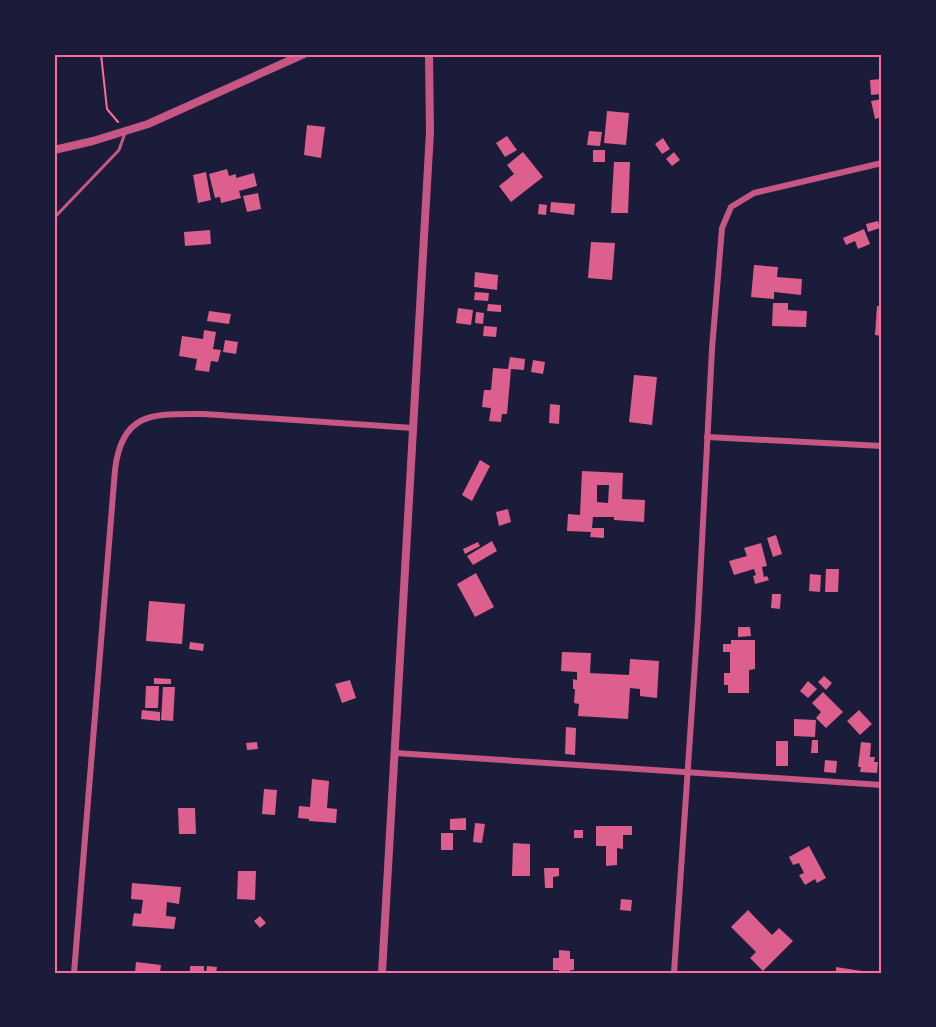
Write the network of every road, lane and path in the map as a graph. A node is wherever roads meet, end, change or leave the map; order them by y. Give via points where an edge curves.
1 (101, 54) edge
2 (304, 54) edge
3 (429, 54) edge
4 (125, 131) junction
5 (54, 150) edge
6 (882, 163) edge
7 (54, 218) edge
8 (413, 428) junction
9 (707, 437) junction
10 (882, 446) edge
11 (395, 753) junction
12 (687, 772) junction
13 (882, 785) edge
14 (74, 973) edge
15 (382, 973) edge
16 (674, 973) edge

1 - 4 path via 107,109
2 - 4 street
3 - 8 street via 430,132
4 - 5 street
4 - 7 lane via 119,150
6 - 9 street via 754,193 731,207 720,243
8 - 11 street
8 - 14 street via 173,414 146,418 128,430 115,470
9 - 10 street
9 - 12 street
11 - 12 street
11 - 15 street
12 - 13 street
12 - 16 street

